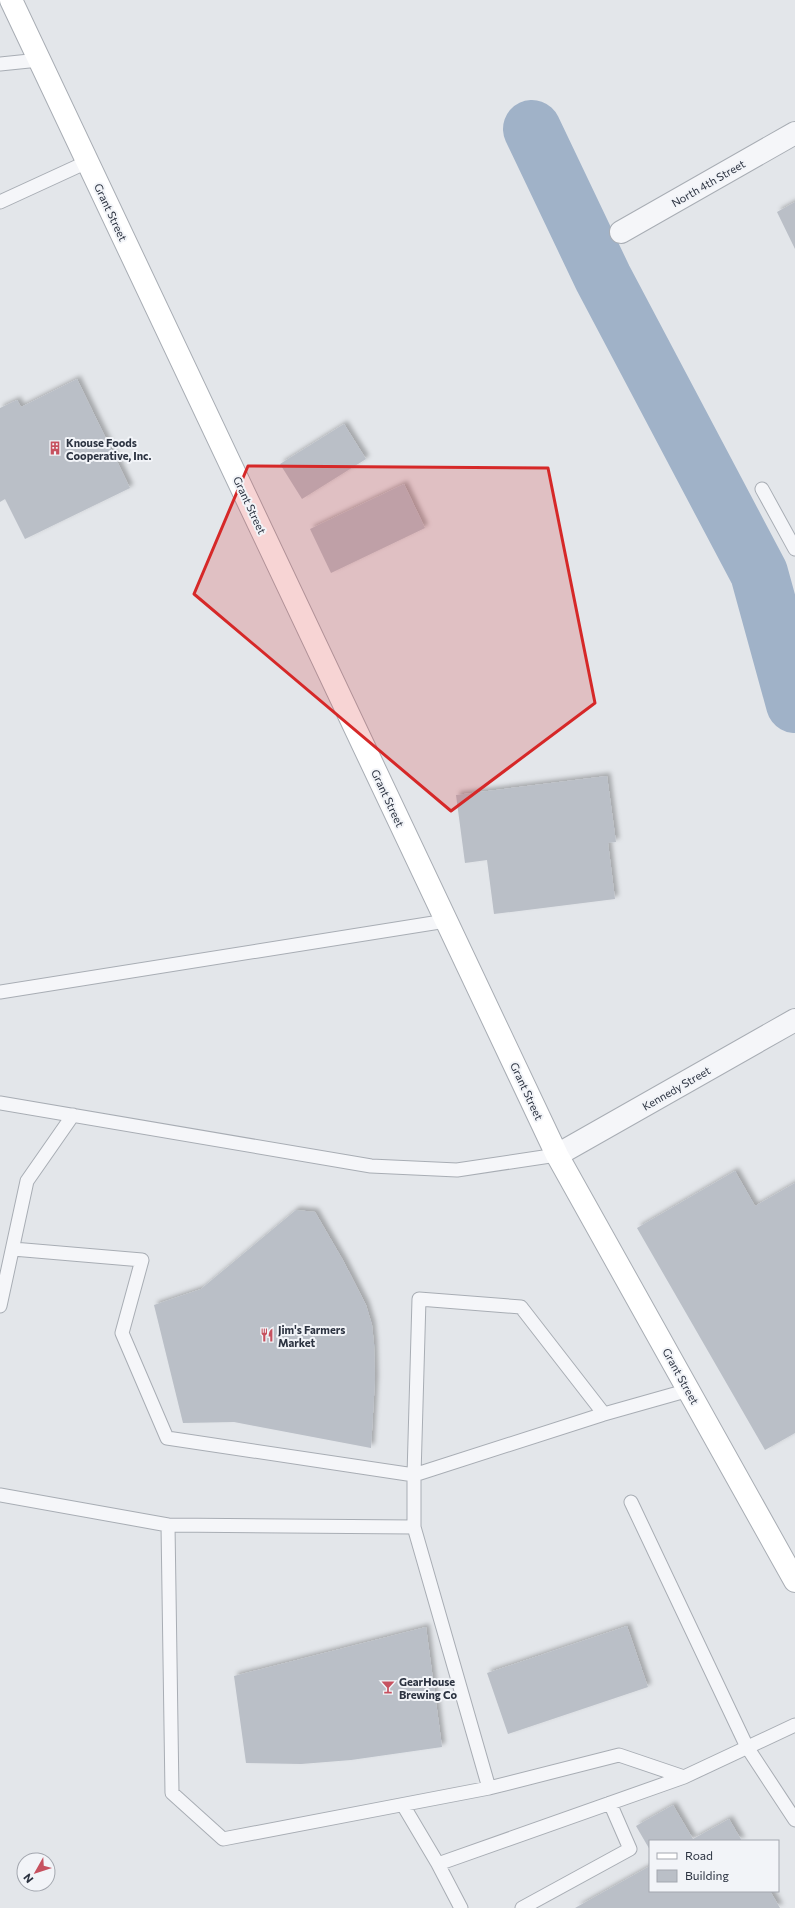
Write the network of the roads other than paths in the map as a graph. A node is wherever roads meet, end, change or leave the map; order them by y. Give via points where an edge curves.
1 (11, 0) edge
2 (39, 60) junction
3 (0, 64) edge
4 (795, 133) edge
5 (87, 162) junction
6 (0, 202) edge
7 (621, 232) dead end
8 (762, 489) dead end
9 (795, 549) edge
10 (446, 921) junction
11 (0, 992) edge
12 (795, 1020) edge
13 (0, 1103) edge
14 (73, 1115) junction
15 (557, 1155) junction
16 (12, 1248) junction
17 (0, 1306) edge
18 (688, 1390) junction
19 (604, 1414) junction
20 (414, 1475) junction
21 (0, 1495) edge
22 (631, 1502) dead end
23 (168, 1525) junction
24 (414, 1527) junction
25 (795, 1581) edge
26 (795, 1725) edge
27 (747, 1747) junction
28 (684, 1778) junction
29 (489, 1788) junction
30 (610, 1803) junction
31 (403, 1805) junction
32 (795, 1820) edge
33 (438, 1864) junction
34 (461, 1908) edge
35 (522, 1908) edge

1 - 2 street, Grant Street
2 - 3 lane
2 - 5 street, Grant Street
4 - 7 street, North 4th Street
5 - 6 lane
5 - 10 street, Grant Street
8 - 9 lane
10 - 11 lane
10 - 15 street, Grant Street
12 - 15 street, Kennedy Street
13 - 14 lane
14 - 15 lane via 371,1166 457,1170
14 - 16 lane via 27,1181
15 - 18 street, Grant Street
16 - 17 lane
16 - 20 lane via 142,1260 122,1333 167,1438
18 - 19 lane
18 - 25 street, Grant Street
19 - 20 lane
19 - 20 lane via 521,1307 418,1299
20 - 24 lane
21 - 23 lane
22 - 27 lane
23 - 24 lane
23 - 31 lane via 172,1793 223,1839
24 - 29 lane
26 - 27 lane
27 - 28 lane
27 - 32 lane
28 - 29 lane via 618,1755
28 - 30 lane
29 - 31 lane
30 - 33 lane
30 - 35 lane via 630,1849
31 - 33 lane
33 - 34 lane

